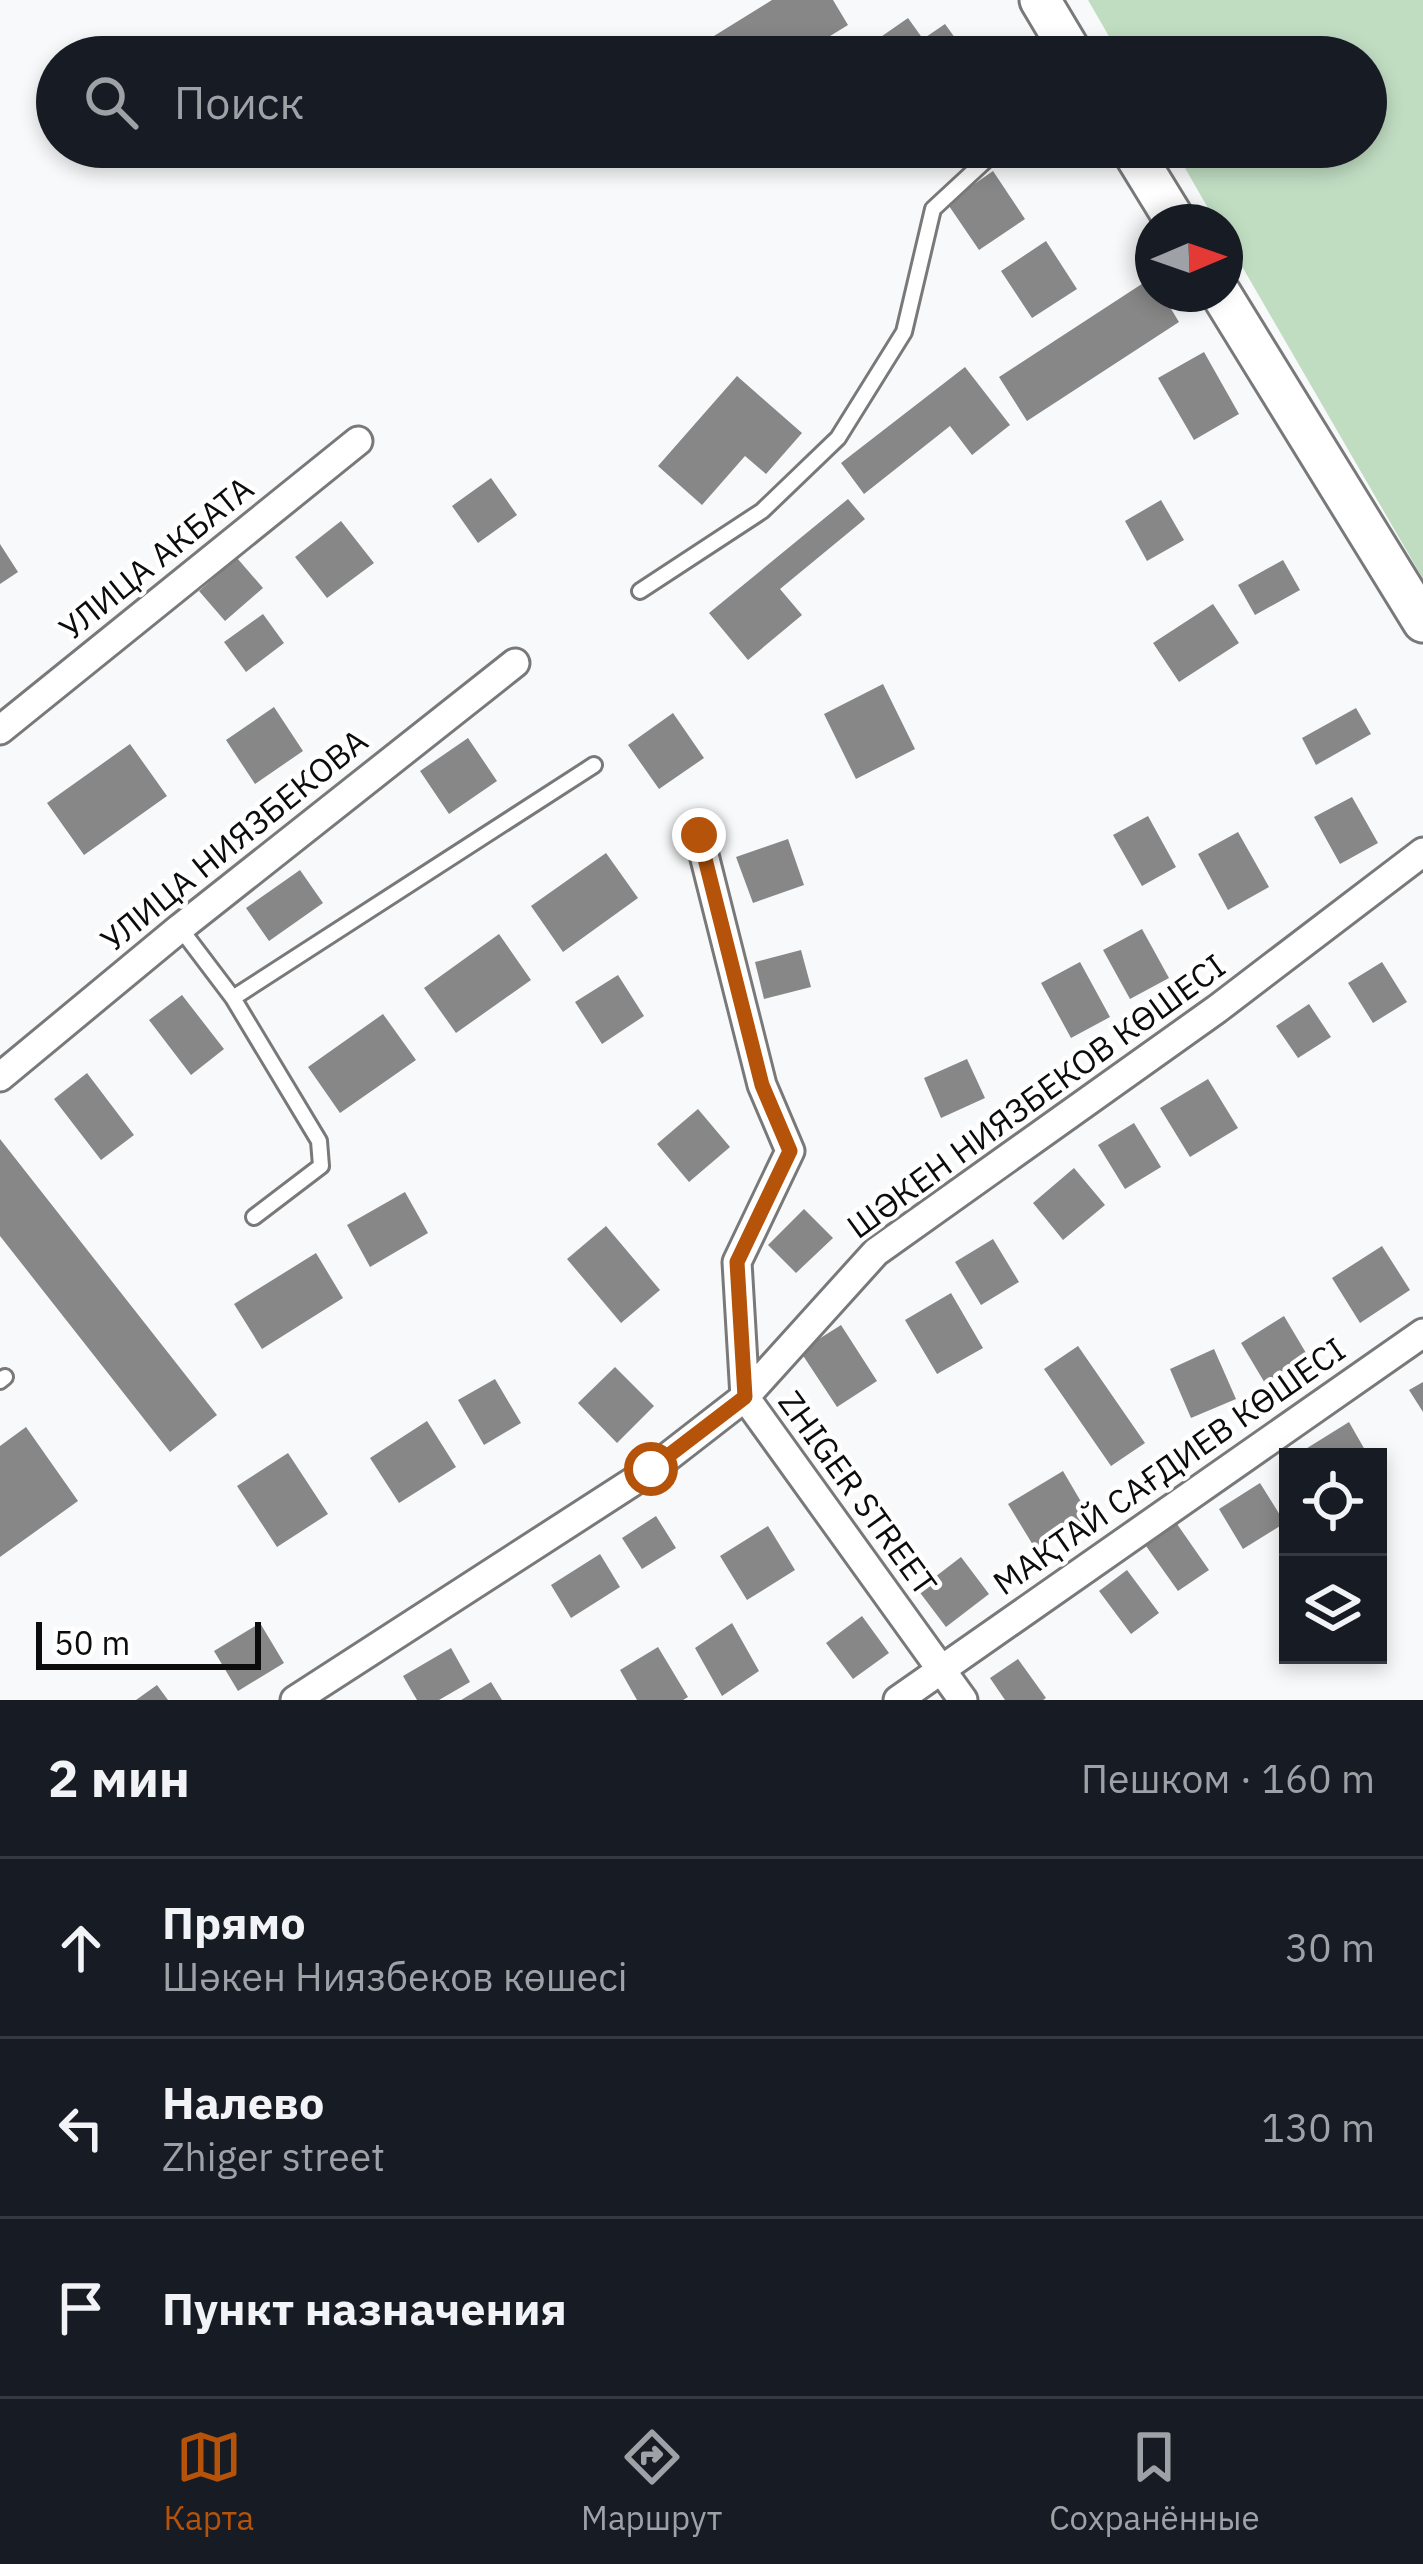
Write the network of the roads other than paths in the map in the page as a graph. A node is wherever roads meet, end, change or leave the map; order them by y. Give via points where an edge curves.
1 (1040, 0) edge
2 (1062, 36) edge
3 (977, 168) edge
4 (1143, 168) edge
5 (1165, 204) edge
6 (1232, 312) edge
7 (358, 441) dead end
8 (640, 591) dead end
9 (1423, 622) edge
10 (515, 663) dead end
11 (0, 730) edge
12 (594, 765) dead end
13 (699, 835) dead end
14 (1423, 852) edge
15 (180, 928) junction
16 (233, 998) junction
17 (0, 1077) edge
18 (254, 1216) dead end
19 (1423, 1333) edge
20 (745, 1397) junction
21 (941, 1670) junction
22 (295, 1700) edge
23 (898, 1700) edge
24 (963, 1700) edge

1 - 2 main road
3 - 8 lane via 933,209 904,332 838,438 763,511
4 - 5 main road
6 - 9 main road
7 - 11 street, УЛИЦА АКБАТА
10 - 15 street, УЛИЦА НИЯЗБЕКОВА
12 - 16 lane
13 - 20 street, ZHIGER STREET via 762,1085 790,1151 737,1262
14 - 20 street, ШӘКЕН НИЯЗБЕКОВ КӨШЕСІ via 876,1252
15 - 16 lane
15 - 17 street, УЛИЦА НИЯЗБЕКОВА
16 - 18 lane via 322,1153 321,1166
19 - 21 street, МАҚТАЙ САҒДИЕВ КӨШЕСІ
20 - 21 street, ZHIGER STREET
20 - 22 street, ШӘКЕН НИЯЗБЕКОВ КӨШЕСІ via 651,1469
21 - 23 street, МАҚТАЙ САҒДИЕВ КӨШЕСІ
21 - 24 street, ZHIGER STREET

